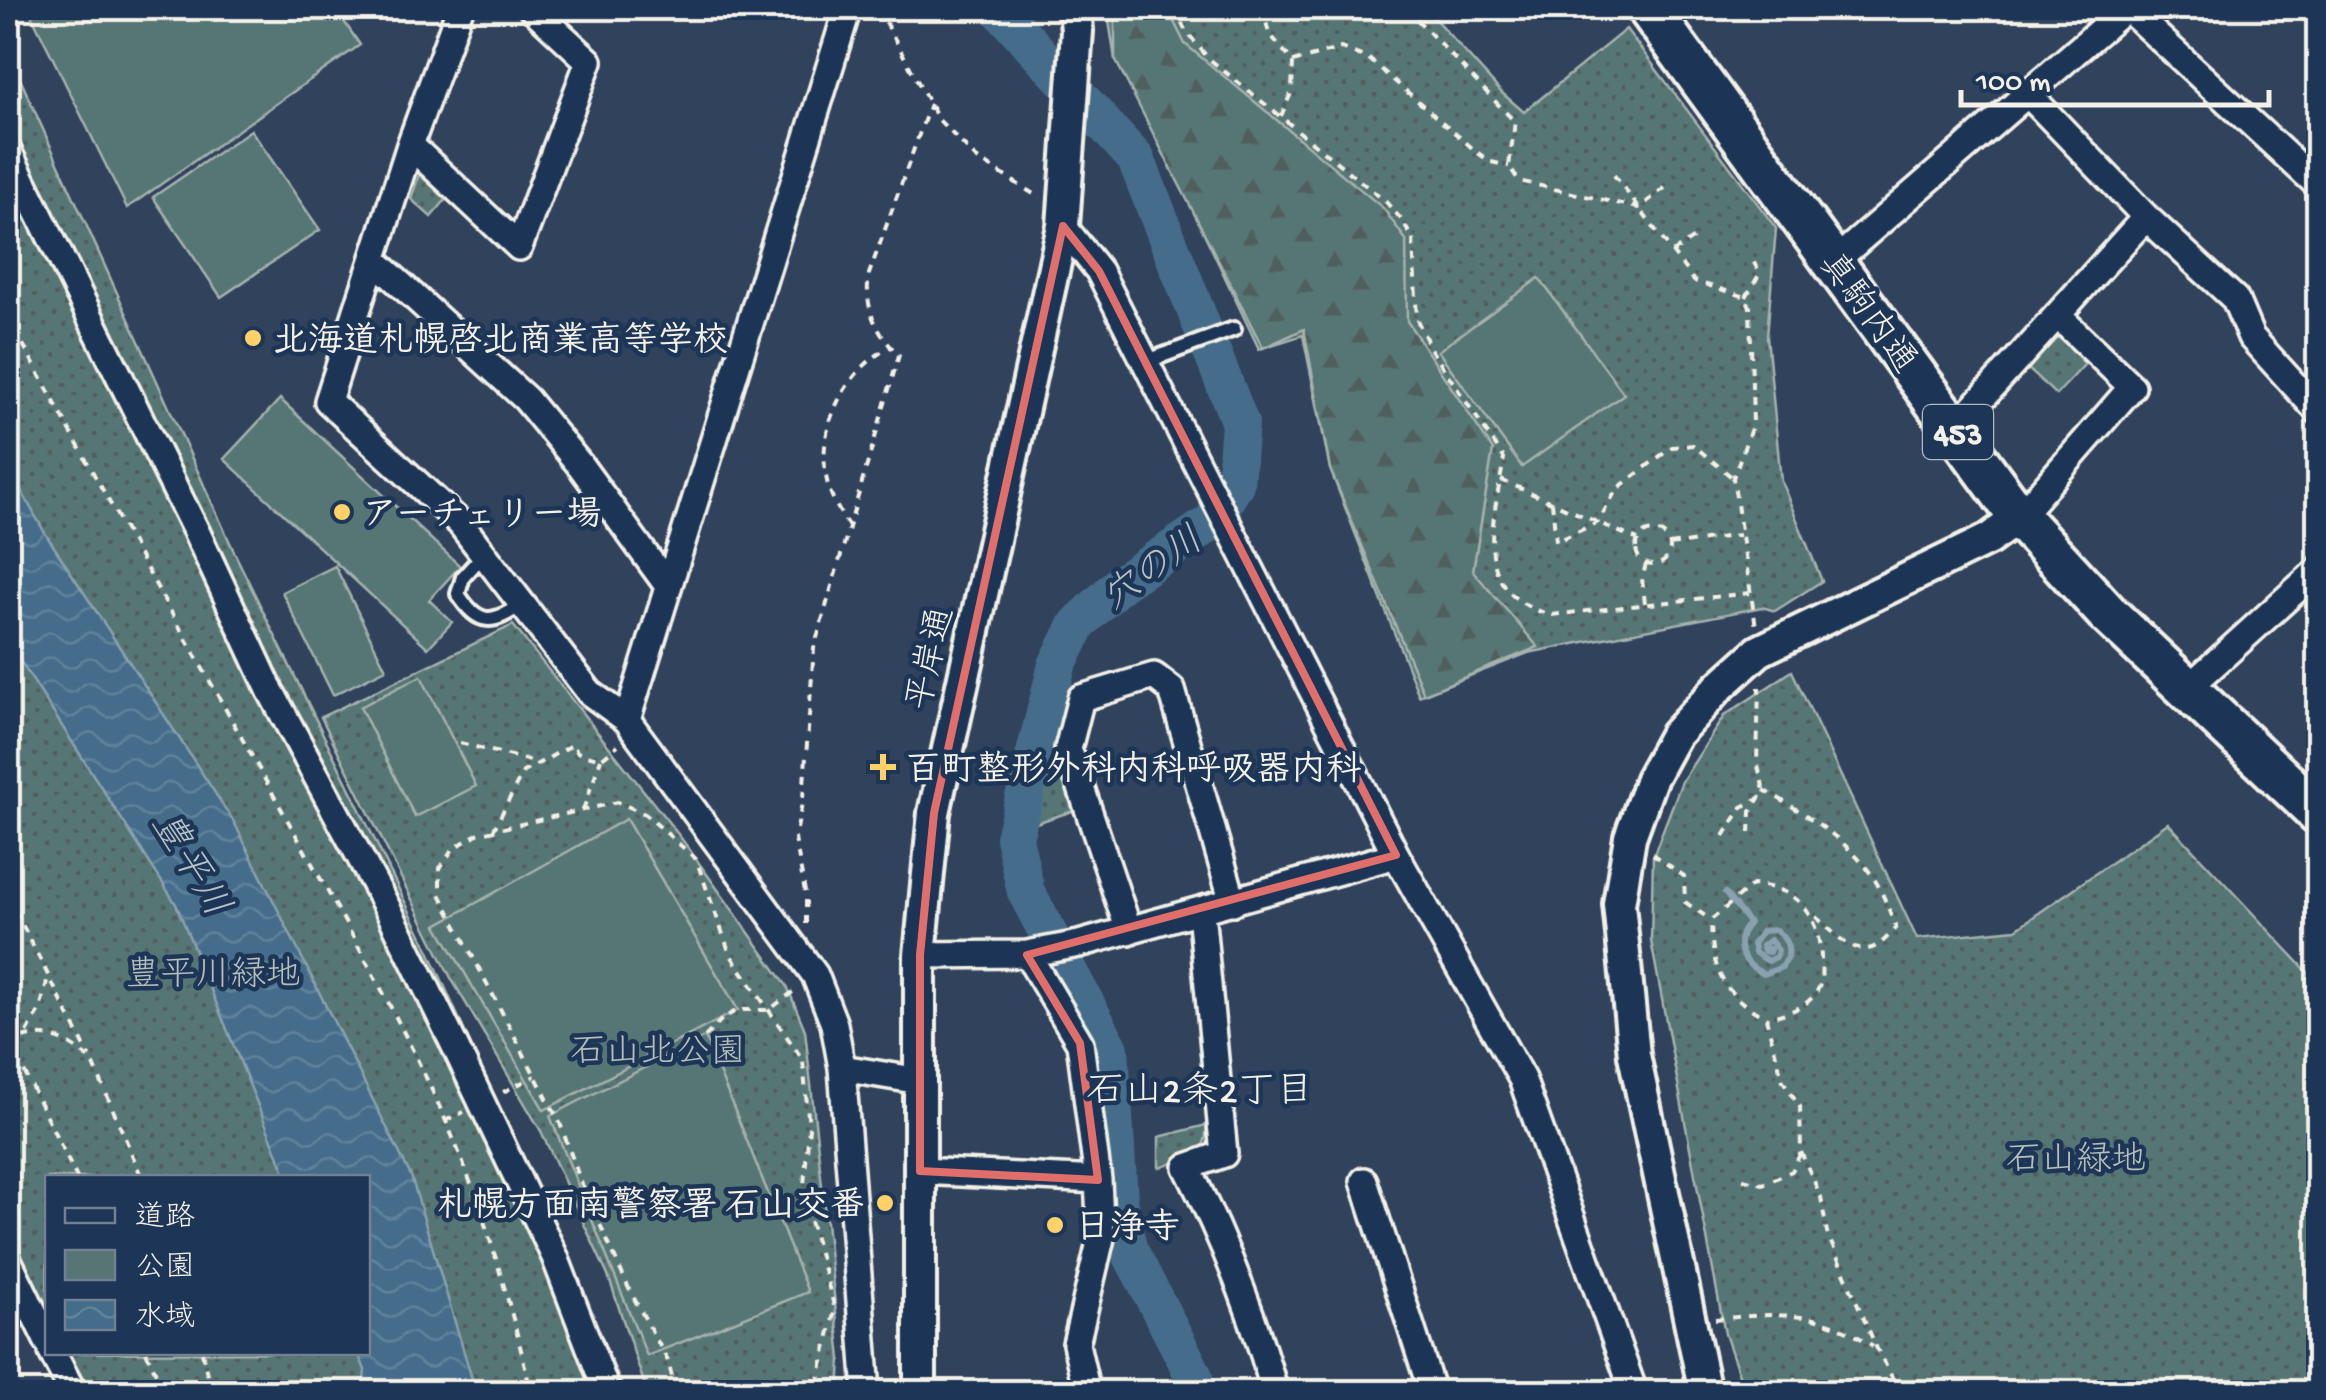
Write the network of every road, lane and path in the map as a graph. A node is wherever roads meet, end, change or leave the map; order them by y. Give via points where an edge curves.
1 (460, 8) edge
2 (532, 8) edge
3 (848, 8) edge
4 (878, 8) edge
5 (1074, 8) edge
6 (1174, 8) edge
7 (1262, 8) edge
8 (1406, 8) edge
9 (1648, 8) edge
10 (2126, 8) edge
11 (1293, 62) junction
12 (2028, 93) junction
13 (930, 104) junction
14 (1281, 116) junction
15 (410, 145) junction
16 (8, 151) edge
17 (1509, 166) junction
18 (1614, 175) dead end
19 (2318, 185) edge
20 (1666, 187) dead end
21 (1044, 200) dead end
22 (1639, 208) junction
23 (2146, 217) junction
24 (1064, 226) junction
25 (1697, 236) dead end
26 (1673, 252) junction
27 (1750, 256) dead end
28 (374, 260) junction
29 (1834, 262) junction
30 (1746, 297) junction
31 (8, 316) edge
32 (2057, 316) junction
33 (1234, 329) dead end
34 (890, 347) junction
35 (1145, 362) junction
36 (2318, 411) edge
37 (1955, 428) junction
38 (1733, 478) junction
39 (1500, 480) junction
40 (1552, 502) junction
41 (2018, 517) junction
42 (1598, 522) junction
43 (850, 528) junction
44 (1742, 534) junction
45 (1638, 540) junction
46 (1670, 545) junction
47 (484, 554) junction
48 (1646, 564) junction
49 (2318, 570) edge
50 (668, 586) junction
51 (1750, 592) junction
52 (522, 604) junction
53 (1645, 604) junction
54 (1759, 651) junction
55 (2188, 688) junction
56 (631, 725) junction
57 (460, 742) dead end
58 (601, 760) junction
59 (538, 764) junction
60 (1764, 790) junction
61 (1759, 798) junction
62 (583, 810) junction
63 (2318, 813) edge
64 (493, 831) junction
65 (1750, 833) dead end
66 (1630, 836) junction
67 (1724, 836) dead end
68 (1396, 855) junction
69 (8, 897) edge
70 (1233, 902) junction
71 (1202, 911) junction
72 (1808, 911) junction
73 (1711, 920) junction
74 (1129, 931) junction
75 (797, 952) junction
76 (1034, 953) junction
77 (920, 955) junction
78 (816, 975) junction
79 (48, 977) junction
80 (769, 1010) junction
81 (1766, 1018) junction
82 (25, 1035) junction
83 (705, 1036) dead end
84 (8, 1042) edge
85 (94, 1066) junction
86 (842, 1068) junction
87 (920, 1081) junction
88 (1801, 1152) junction
89 (920, 1171) junction
90 (74, 1175) edge
91 (141, 1175) edge
92 (1743, 1179) dead end
93 (1098, 1180) junction
94 (1364, 1181) dead end
95 (8, 1260) edge
96 (1690, 1321) junction
97 (45, 1336) edge
98 (1877, 1349) junction
99 (54, 1355) edge
100 (147, 1355) edge
101 (203, 1355) edge
102 (73, 1392) edge
103 (165, 1392) edge
104 (212, 1392) edge
105 (531, 1392) edge
106 (607, 1392) edge
107 (676, 1392) edge
108 (816, 1392) edge
109 (867, 1392) edge
110 (920, 1392) edge
111 (1087, 1392) edge
112 (1275, 1392) edge
113 (1432, 1392) edge
114 (1634, 1392) edge
115 (1706, 1392) edge
116 (1900, 1392) edge
117 (2026, 1392) edge
118 (2045, 1392) edge

1 - 15 street
2 - 15 street via 589,61 519,247
3 - 50 street
4 - 13 path
5 - 24 street, 平岸通
6 - 14 path via 1208,58
7 - 11 path via 1269,33
8 - 17 path via 1515,122
9 - 29 highway, 真駒内通 / 453
10 - 12 street
10 - 19 street
11 - 14 path via 1292,91
11 - 17 path via 1340,48 1369,59 1478,153
12 - 23 street
12 - 29 street
13 - 21 path via 976,158
13 - 34 path via 869,274 872,319
14 - 39 path via 1386,202 1413,239 1417,320 1504,458
15 - 28 street
16 - 106 street via 270,690 413,960 555,1257
17 - 22 path via 1519,181
18 - 22 path
20 - 22 path
22 - 26 path
23 - 32 street
23 - 36 street via 2235,299 2251,336
24 - 35 street via 1098,272
24 - 77 street, 平岸通 via 934,814
25 - 26 path
26 - 30 path via 1694,281
27 - 30 path via 1760,272
28 - 47 street via 328,401
28 - 50 street via 526,399
29 - 37 highway, 真駒内通 / 453
30 - 38 path via 1754,422
31 - 105 path via 394,1010 482,1214
32 - 37 street
32 - 41 street via 2132,387
33 - 35 lane
34 - 43 path via 898,356
34 - 43 path via 853,374 831,419 828,488
35 - 68 street
37 - 41 highway, 真駒内通 / 453
38 - 42 path via 1693,445 1672,446 1617,489
38 - 44 path
39 - 40 path
39 - 53 path via 1490,546 1497,576 1526,608 1551,615
40 - 42 path
40 - 42 path via 1556,542
41 - 54 street via 1989,539
41 - 55 highway, 真駒内通 / 453
42 - 45 path
43 - 75 path via 814,648 795,839 808,918
44 - 46 path
44 - 51 path
45 - 46 path via 1653,531
45 - 48 path via 1636,552
46 - 48 path via 1662,563
47 - 52 street
47 - 52 lane via 463,577 458,594 467,608 482,619 500,618
48 - 53 path
49 - 55 street
50 - 56 street
51 - 53 path
51 - 54 path
52 - 56 street via 590,693
54 - 60 path via 1757,762
54 - 66 street via 1675,735
55 - 63 highway, 真駒内通 / 453
56 - 58 path
56 - 75 street
57 - 59 path
58 - 59 path via 577,752 574,744
58 - 62 path
59 - 64 path via 524,772
60 - 61 path
60 - 72 path via 1849,849 1874,878 1896,926 1885,942 1854,950
61 - 65 path
61 - 67 path via 1742,807
62 - 64 path
62 - 80 path via 618,802 632,808 696,860 730,954
64 - 107 path via 453,850 440,868 440,894 560,1123
66 - 73 path via 1684,876 1685,902
66 - 96 street via 1619,904 1634,1055
68 - 70 street
68 - 114 street via 1522,1078
69 - 79 path
70 - 71 street
70 - 74 street via 1172,690 1154,676 1081,698 1068,749
71 - 74 street
71 - 112 street via 1224,1154 1187,1168 1219,1231
72 - 73 path via 1775,886 1752,885
72 - 81 path via 1820,949 1819,987 1805,1004
73 - 81 path via 1718,972 1739,1003
74 - 76 street
75 - 78 street
76 - 77 street
76 - 93 street via 1080,1043
77 - 87 street, 平岸通
78 - 80 path
78 - 86 street
79 - 82 path
79 - 85 path
80 - 83 path via 738,1010
80 - 108 path via 803,1060 809,1128 803,1196 835,1309
81 - 88 path via 1783,1082 1800,1106
82 - 84 path
82 - 85 path via 64,1041
84 - 90 path
85 - 91 path
86 - 87 street
86 - 109 street
87 - 89 street, 平岸通
88 - 92 path via 1792,1171 1763,1184
88 - 98 path via 1821,1197 1826,1233
89 - 93 street
89 - 110 street, 平岸通
93 - 111 street via 1101,1238 1076,1344
94 - 113 street
95 - 97 street
96 - 98 path via 1798,1315 1845,1328
96 - 115 street
98 - 116 path
99 - 102 street
100 - 103 path
101 - 104 path
117 - 118 path via 2045,1381

